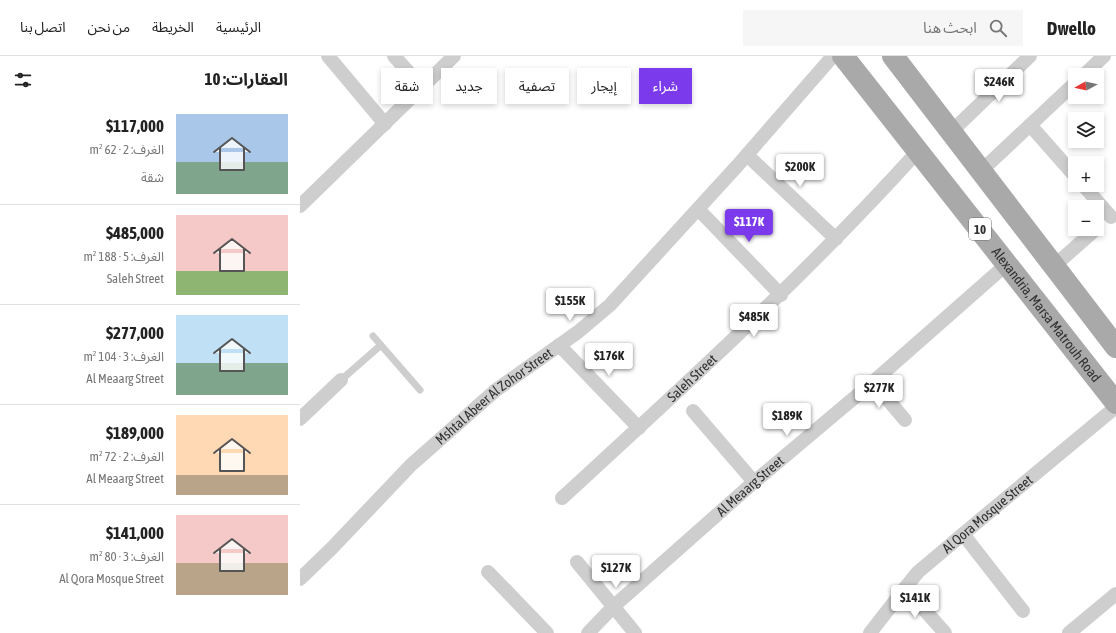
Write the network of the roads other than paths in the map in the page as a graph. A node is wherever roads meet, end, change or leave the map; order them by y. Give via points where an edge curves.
1 (328, 56) edge
2 (394, 56) edge
3 (454, 56) edge
4 (833, 56) edge
5 (843, 56) edge
6 (893, 56) edge
7 (1030, 56) edge
8 (1104, 56) edge
9 (405, 68) edge
10 (1091, 68) edge
11 (433, 76) edge
12 (1068, 90) edge
13 (405, 104) edge
14 (385, 124) junction
15 (1030, 125) junction
16 (951, 132) junction
17 (918, 151) junction
18 (747, 155) junction
19 (1068, 168) edge
20 (981, 171) junction
21 (1090, 192) edge
22 (300, 206) edge
23 (698, 209) junction
24 (1113, 214) edge
25 (1104, 222) edge
26 (1089, 236) edge
27 (836, 239) junction
28 (1007, 264) junction
29 (1054, 266) junction
30 (780, 295) junction
31 (373, 336) dead end
32 (382, 345) junction
33 (559, 345) junction
34 (1116, 347) edge
35 (341, 380) joint
36 (873, 382) junction
37 (420, 390) dead end
38 (1116, 403) edge
39 (1116, 407) edge
40 (693, 412) dead end
41 (300, 419) edge
42 (905, 420) dead end
43 (639, 428) junction
44 (754, 482) junction
45 (562, 498) dead end
46 (963, 534) junction
47 (577, 562) dead end
48 (488, 572) dead end
49 (300, 579) edge
50 (905, 588) junction
51 (1116, 594) edge
52 (614, 606) junction
53 (1023, 611) dead end
54 (547, 633) edge
55 (588, 633) edge
56 (635, 633) edge
57 (870, 633) edge
58 (945, 633) edge
59 (1069, 633) edge

1 - 14 street
2 - 9 street
3 - 11 street
4 - 18 street, Mshtal Abeer Al Zohor Street
5 - 17 main road, Alexandria, Marsa Matrouh Road / 10
6 - 16 main road, 10
7 - 16 street
8 - 10 street
12 - 15 street
13 - 14 street
14 - 22 street
15 - 19 street
15 - 20 street
16 - 20 main road, 10
17 - 27 street, Saleh Street
17 - 28 main road, Alexandria, Marsa Matrouh Road / 10
18 - 23 street, Mshtal Abeer Al Zohor Street
18 - 27 street
20 - 29 main road, 10
21 - 24 street
23 - 30 street
23 - 33 street, Mshtal Abeer Al Zohor Street via 610,305
24 - 25 street
26 - 29 street
27 - 30 street, Saleh Street
28 - 36 street, Al Meaarg Street
28 - 38 main road, Alexandria, Marsa Matrouh Road / 10
29 - 34 main road, 10
30 - 43 street, Saleh Street
31 - 32 lane
32 - 35 lane
32 - 37 lane
33 - 43 street
33 - 49 street, Mshtal Abeer Al Zohor Street via 496,390 411,464
35 - 41 street
36 - 42 street
36 - 44 street, Al Meaarg Street
39 - 46 street, Al Qora Mosque Street
40 - 44 street
43 - 45 street, Saleh Street
44 - 52 street, Al Meaarg Street
46 - 50 street, Al Qora Mosque Street via 918,572
46 - 53 street
47 - 52 street
48 - 54 street
50 - 57 street, Al Qora Mosque Street
50 - 58 street
51 - 59 street
52 - 55 street, Al Meaarg Street
52 - 56 street

